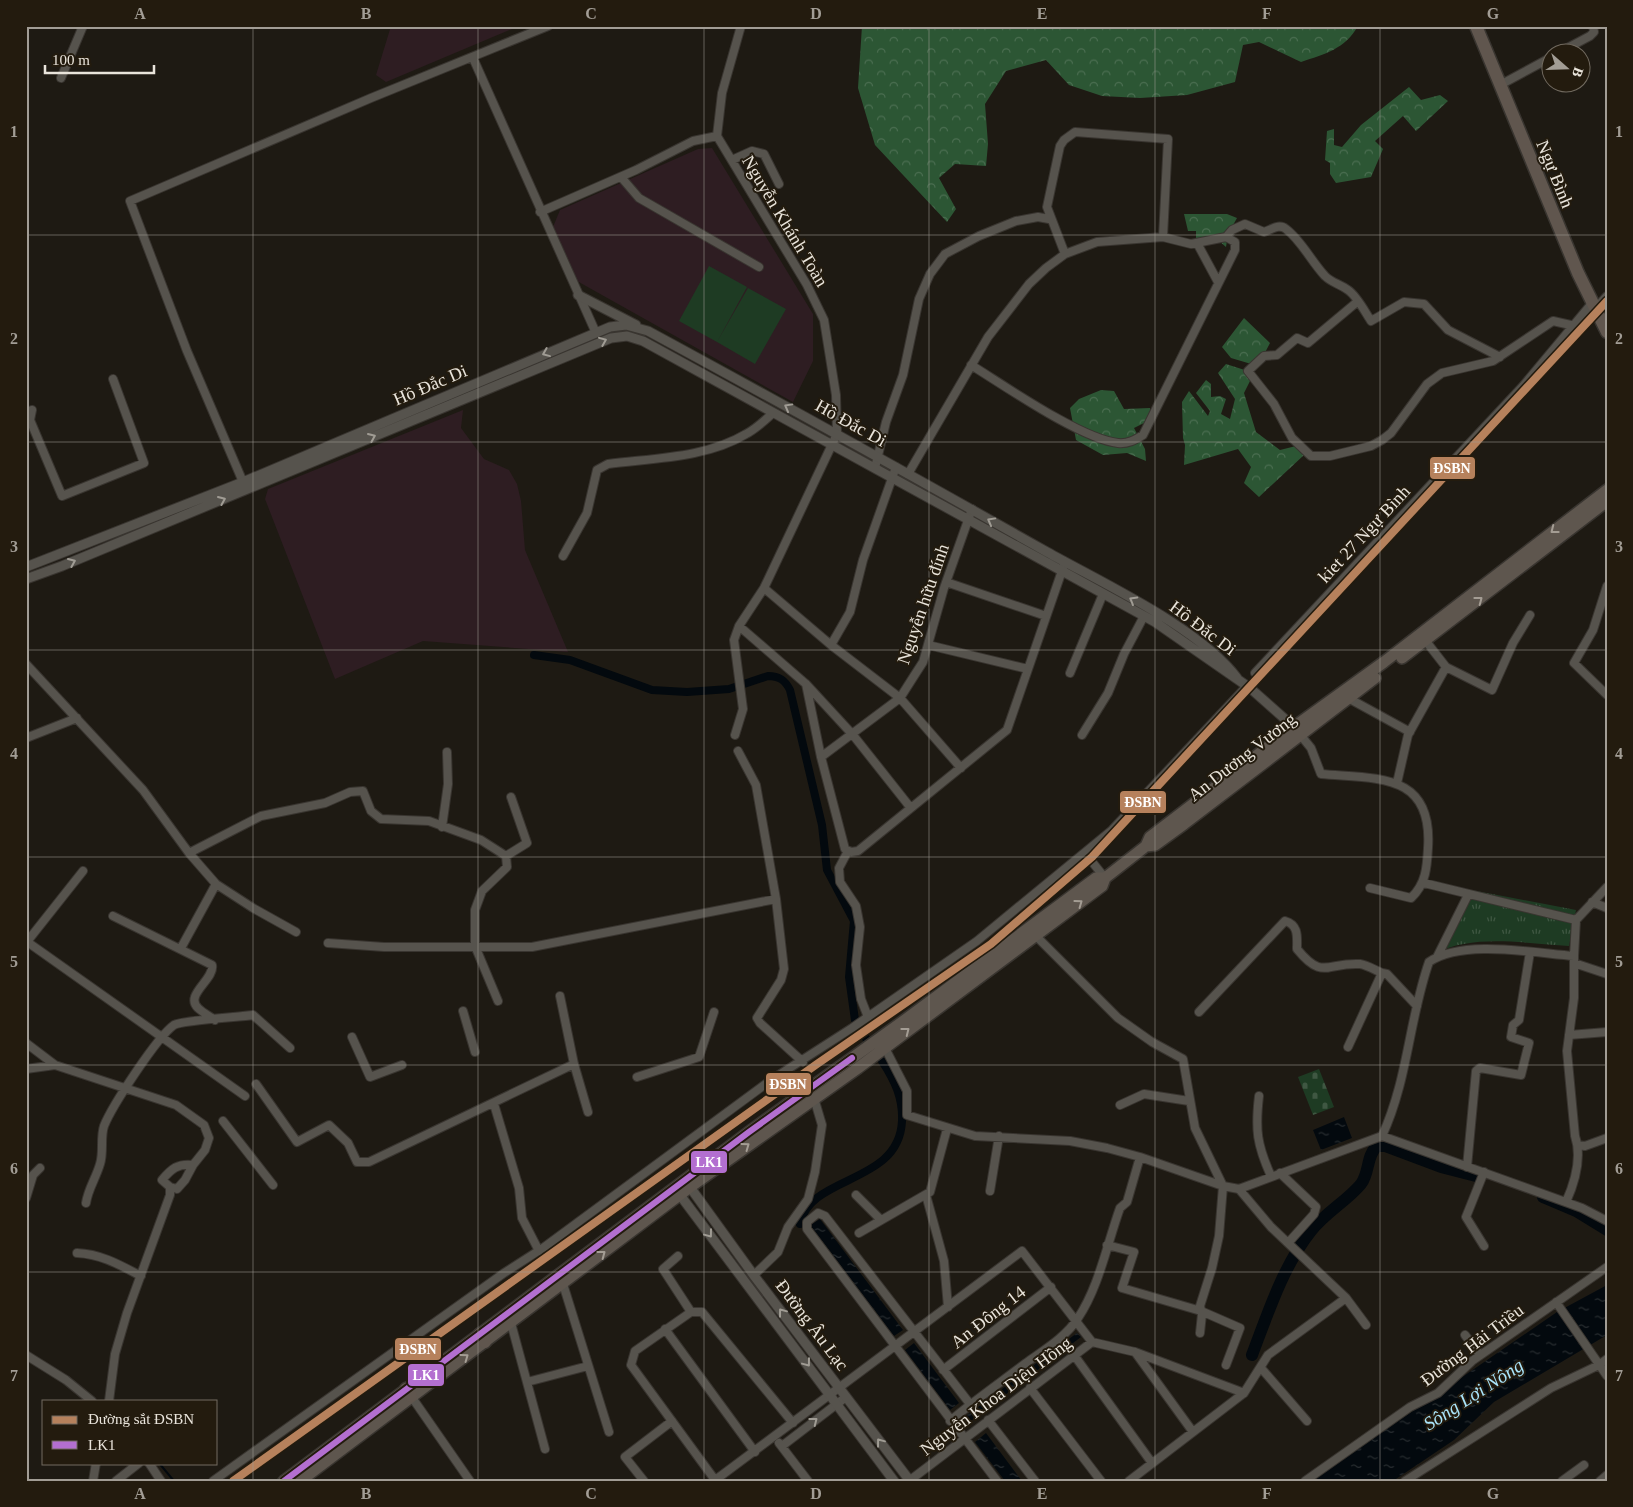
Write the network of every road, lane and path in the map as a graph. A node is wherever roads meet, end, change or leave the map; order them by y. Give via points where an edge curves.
1 (82, 26) edge
2 (548, 26) edge
3 (740, 26) edge
4 (1476, 26) edge
5 (1594, 29) edge
6 (1579, 42) edge
7 (473, 58) junction
8 (1540, 63) edge
9 (61, 78) dead end
10 (1500, 85) junction
11 (718, 136) junction
12 (732, 160) junction
13 (621, 177) junction
14 (779, 184) dead end
15 (540, 212) junction
16 (1049, 219) junction
17 (1163, 237) junction
18 (1226, 237) junction
19 (1197, 243) junction
20 (1065, 254) junction
21 (759, 267) dead end
22 (1218, 282) junction
23 (578, 295) junction
24 (1607, 296) edge
25 (1357, 302) junction
26 (1599, 309) edge
27 (626, 326) junction
28 (1574, 326) junction
29 (648, 330) junction
30 (1607, 332) edge
31 (596, 333) junction
32 (627, 336) junction
33 (571, 343) junction
34 (575, 353) junction
35 (1500, 356) junction
36 (970, 365) junction
37 (112, 380) dead end
38 (442, 397) junction
39 (446, 406) junction
40 (32, 410) dead end
41 (774, 413) junction
42 (837, 434) junction
43 (831, 444) junction
44 (879, 457) junction
45 (896, 467) junction
46 (875, 468) junction
47 (908, 474) junction
48 (892, 478) junction
49 (243, 482) junction
50 (1607, 490) edge
51 (1607, 501) edge
52 (972, 510) junction
53 (968, 519) junction
54 (563, 556) dead end
55 (1064, 566) junction
56 (26, 567) edge
57 (26, 579) edge
58 (946, 582) junction
59 (1607, 586) edge
60 (764, 588) junction
61 (1104, 594) junction
62 (1452, 614) junction
63 (1530, 615) dead end
64 (1046, 616) junction
65 (1144, 616) junction
66 (739, 626) junction
67 (1425, 640) junction
68 (831, 645) junction
69 (928, 645) junction
70 (26, 664) edge
71 (1446, 667) junction
72 (1028, 669) junction
73 (1070, 673) dead end
74 (1256, 673) dead end
75 (806, 684) junction
76 (1244, 684) junction
77 (1607, 695) edge
78 (900, 698) junction
79 (1348, 698) junction
80 (77, 718) junction
81 (1297, 731) junction
82 (1410, 732) junction
83 (853, 734) junction
84 (735, 735) dead end
85 (1082, 735) dead end
86 (26, 738) edge
87 (738, 751) dead end
88 (446, 752) dead end
89 (821, 757) junction
90 (961, 768) junction
91 (1397, 784) junction
92 (511, 797) dead end
93 (910, 807) junction
94 (442, 826) junction
95 (848, 851) junction
96 (189, 853) junction
97 (1085, 853) junction
98 (506, 856) junction
99 (83, 871) dead end
100 (1105, 878) junction
101 (1424, 883) junction
102 (216, 884) junction
103 (1607, 887) edge
104 (1370, 888) dead end
105 (1468, 895) junction
106 (776, 899) junction
107 (1592, 902) junction
108 (1607, 908) edge
109 (113, 916) dead end
110 (1576, 920) junction
111 (296, 932) dead end
112 (1032, 932) junction
113 (27, 942) edge
114 (328, 943) dead end
115 (475, 946) junction
116 (181, 948) junction
117 (1530, 952) junction
118 (1437, 957) junction
119 (1574, 960) junction
120 (1382, 973) junction
121 (1607, 974) edge
122 (560, 996) dead end
123 (498, 1001) dead end
124 (1417, 1006) junction
125 (463, 1011) dead end
126 (714, 1012) dead end
127 (1199, 1012) dead end
128 (918, 1016) junction
129 (866, 1019) junction
130 (215, 1020) junction
131 (1607, 1032) edge
132 (1569, 1035) junction
133 (163, 1036) junction
134 (352, 1038) dead end
135 (26, 1043) edge
136 (1348, 1047) dead end
137 (290, 1048) dead end
138 (885, 1048) junction
139 (475, 1052) dead end
140 (802, 1062) junction
141 (574, 1064) junction
142 (54, 1065) junction
143 (402, 1065) dead end
144 (26, 1069) edge
145 (637, 1076) dead end
146 (256, 1084) dead end
147 (125, 1089) junction
148 (245, 1096) dead end
149 (1259, 1096) dead end
150 (814, 1098) junction
151 (1189, 1101) junction
152 (494, 1104) junction
153 (1120, 1105) dead end
154 (588, 1112) dead end
155 (223, 1121) dead end
156 (947, 1129) junction
157 (999, 1136) junction
158 (1382, 1136) junction
159 (1607, 1138) edge
160 (1578, 1145) junction
161 (1140, 1157) junction
162 (193, 1165) junction
163 (1467, 1167) junction
164 (40, 1168) dead end
165 (1484, 1172) junction
166 (1280, 1173) junction
167 (1271, 1176) junction
168 (688, 1184) junction
169 (273, 1185) dead end
170 (1222, 1186) junction
171 (170, 1187) junction
172 (1239, 1189) junction
173 (990, 1191) dead end
174 (677, 1192) junction
175 (926, 1194) junction
176 (856, 1195) dead end
177 (26, 1198) edge
178 (1566, 1202) junction
179 (86, 1204) dead end
180 (880, 1219) junction
181 (1607, 1221) edge
182 (859, 1234) dead end
183 (1107, 1245) junction
184 (1290, 1245) junction
185 (1484, 1246) dead end
186 (539, 1251) junction
187 (77, 1253) dead end
188 (678, 1256) dead end
189 (747, 1266) junction
190 (1607, 1267) edge
191 (738, 1272) junction
192 (754, 1275) junction
193 (141, 1276) junction
194 (560, 1280) junction
195 (1050, 1287) junction
196 (1346, 1298) junction
197 (1558, 1305) junction
198 (948, 1307) junction
199 (1202, 1311) junction
200 (690, 1312) junction
201 (1077, 1320) junction
202 (511, 1323) junction
203 (1366, 1325) dead end
204 (665, 1329) junction
205 (914, 1332) junction
206 (1200, 1333) dead end
207 (1465, 1335) dead end
208 (482, 1338) junction
209 (1092, 1342) junction
210 (895, 1347) junction
211 (1135, 1352) junction
212 (26, 1355) edge
213 (1074, 1355) junction
214 (1480, 1355) junction
215 (1607, 1359) edge
216 (1597, 1362) junction
217 (1226, 1365) dead end
218 (588, 1366) junction
219 (1260, 1368) junction
220 (943, 1370) junction
221 (1607, 1376) edge
222 (527, 1382) junction
223 (840, 1388) junction
224 (1030, 1388) junction
225 (408, 1392) junction
226 (1244, 1393) junction
227 (831, 1395) junction
228 (846, 1397) junction
229 (91, 1400) edge
230 (109, 1400) edge
231 (838, 1403) junction
232 (970, 1404) junction
233 (672, 1420) junction
234 (988, 1420) junction
235 (950, 1421) junction
236 (1307, 1421) dead end
237 (793, 1423) junction
238 (609, 1432) dead end
239 (1193, 1432) junction
240 (774, 1437) junction
241 (965, 1439) junction
242 (782, 1446) junction
243 (545, 1449) dead end
244 (755, 1452) junction
245 (1152, 1463) junction
246 (96, 1464) edge
247 (138, 1464) edge
248 (150, 1464) edge
249 (1584, 1465) dead end
250 (1607, 1475) edge
251 (715, 1480) edge
252 (93, 1481) edge
253 (116, 1481) edge
254 (161, 1481) edge
255 (214, 1481) edge
256 (284, 1481) edge
257 (300, 1481) edge
258 (470, 1481) edge
259 (644, 1481) edge
260 (808, 1481) edge
261 (894, 1481) edge
262 (909, 1481) edge
263 (997, 1481) edge
264 (1035, 1481) edge
265 (1100, 1481) edge
266 (1129, 1481) edge
267 (1305, 1481) edge
268 (1405, 1481) edge
269 (1562, 1481) edge
270 (1600, 1481) edge

1 - 9 street
2 - 7 street
3 - 11 street via 722,93
4 - 10 highway, Ngự Bình
5 - 6 street via 1590,36
7 - 15 street
7 - 49 street via 130,201 187,351
8 - 10 street
10 - 26 highway, Ngự Bình via 1578,273
11 - 12 street, Nguyễn Khánh Toàn
11 - 13 street via 693,141
12 - 14 street via 752,151 764,154
12 - 42 street, Nguyễn Khánh Toàn via 807,285 824,320 836,396
13 - 15 street
13 - 21 street via 639,198
15 - 23 street
16 - 17 street via 1047,208 1058,154 1064,140 1071,134 1168,139
16 - 20 street
16 - 44 street via 1038,217 1016,221 979,236 945,254 930,274 919,299 903,375 886,422
17 - 19 street
17 - 20 street via 1097,242
18 - 19 street
18 - 22 street via 1235,242 1234,250
18 - 25 street via 1245,224 1264,232 1276,227 1284,228 1299,241 1325,276 1333,284 1348,290
19 - 22 street
20 - 36 street via 1029,284
22 - 36 street via 1143,435 1131,442 1117,443 1094,436
23 - 29 street
23 - 31 street
24 - 26 street, kiet 27 Ngự Bình
25 - 35 street via 1371,321 1404,302 1424,304 1448,330
25 - 35 street via 1308,343 1297,338 1280,354 1262,358 1248,371 1274,404 1292,438 1311,456 1330,456 1371,446 1391,433 1426,384 1442,373 1493,362
26 - 28 street, kiet 27 Ngự Bình
26 - 30 highway, Ngự Bình
27 - 29 street, Hồ Đắc Di
27 - 31 street, Hồ Đắc Di via 610,327
27 - 32 street
28 - 35 street via 1553,321 1548,323
28 - 74 street, kiet 27 Ngự Bình via 1523,386
42 -> 29 street, Hồ Đắc Di
31 - 33 street, Hồ Đắc Di
34 -> 32 street, Hồ Đắc Di via 610,338
32 - 41 street, Hồ Đắc Di via 643,341
33 - 34 street
33 -> 38 street, Hồ Đắc Di
34 - 39 street, Hồ Đắc Di
36 - 47 street
37 - 40 street via 144,463 62,496 30,420
38 - 39 street
38 - 49 street, Hồ Đắc Di
57 -> 39 street, Hồ Đắc Di
41 - 43 street, Hồ Đắc Di
41 - 54 street via 747,434 720,447 608,464 596,470 587,513
42 - 43 street
42 - 44 street, Hồ Đắc Di
43 - 46 street, Hồ Đắc Di
43 - 60 street
44 - 45 street, Hồ Đắc Di
44 - 46 street
45 - 47 street, Hồ Đắc Di
45 - 48 street
46 - 48 street, Hồ Đắc Di
47 - 52 street, Hồ Đắc Di
48 - 53 street, Hồ Đắc Di
48 - 68 street via 863,560 850,612
49 - 56 street, Hồ Đắc Di
50 -> 62 main road, An Dương Vương
62 -> 51 main road, An Dương Vương
52 - 53 street, Nguyễn hữu đính
55 -> 52 street, Hồ Đắc Di
53 - 55 street, Hồ Đắc Di
53 - 58 street, Nguyễn hữu đính
55 - 61 street, Hồ Đắc Di
55 - 64 street
76 -> 55 street, Hồ Đắc Di via 1227,664 1158,614
58 - 64 street
58 - 69 street, Nguyễn hữu đính
59 - 77 street via 1593,630 1574,663
60 - 66 street
60 - 68 street
61 - 65 street, Hồ Đắc Di
61 - 73 street
62 - 67 main road, An Dương Vương
62 - 81 main road, An Dương Vương via 1384,662
63 - 71 street via 1513,643 1492,690
64 - 72 street
65 - 76 street, Hồ Đắc Di
65 - 85 street via 1108,693
66 - 75 street
66 - 84 street via 734,640 742,713
67 - 71 street
67 - 79 main road, An Dương Vương
68 - 78 street
69 - 72 street
69 - 78 street, Nguyễn hữu đính via 923,662
70 - 80 street
71 - 82 street
72 - 90 street via 1007,730
75 - 83 street
75 - 89 street
76 - 81 street
76 - 97 street via 1169,772
78 - 83 street, Nguyễn hữu đính
78 - 90 street
79 - 81 main road, An Dương Vương
79 - 82 street
80 - 86 street
80 - 96 street via 143,790
81 - 91 street via 1311,748 1321,774 1373,778
81 - 100 main road, An Dương Vương via 1184,824 1155,845 1146,846
82 - 91 street
83 - 89 street, Nguyễn hữu đính
83 - 93 street
87 - 106 street via 756,785
88 - 94 street via 448,784
89 - 95 street
90 - 93 street
91 - 101 street via 1403,785 1423,806 1427,817 1429,844
92 - 98 street via 527,843
93 - 95 street via 858,851
94 - 96 street via 429,821 381,819 371,811 363,791 350,792 325,803 261,816
94 - 98 street via 494,846
95 - 129 street via 839,868 840,882 856,906 860,927 856,966
96 - 102 street
97 - 100 street
97 - 129 street via 977,941
98 - 115 street via 507,867 482,891 478,900
99 - 113 street
100 - 112 main road via 1102,886
101 - 104 street via 1412,898
101 - 105 street
102 - 111 street
102 - 116 street
103 - 107 street
105 - 110 street
105 - 118 street
106 - 115 street via 532,947
106 - 140 street via 784,969 758,1020
107 - 108 street
107 - 110 street
109 - 116 street
110 - 119 street
112 - 128 main road
112 - 151 street via 1118,1018 1183,1060
113 - 133 street
114 - 115 street via 384,947
115 - 123 street
116 - 130 street via 212,965 211,975 196,994 194,1002
117 - 118 street via 1478,950
117 - 119 street
117 - 163 street via 1519,1020 1513,1025 1511,1037 1528,1043 1520,1075 1480,1068 1476,1071
118 - 124 street via 1429,962
119 - 121 street
119 - 132 street via 1574,998
120 - 124 street via 1387,974
120 - 127 street via 1361,964 1320,969 1313,966 1297,949 1297,932 1285,921
120 - 136 street
122 - 141 street
124 - 158 street via 1402,1084
125 - 139 street
126 - 145 street via 699,1057
138 -> 128 main road
128 - 168 main road
129 - 140 street
130 - 133 street via 175,1024
130 - 137 street via 253,1016
131 - 132 street
132 - 160 street via 1567,1051
133 - 147 street
133 - 148 street
134 - 143 street via 370,1077
135 - 142 street
138 - 150 main road
138 - 156 street via 907,1091 907,1116
140 - 186 street via 723,1114
141 - 152 street
141 - 154 street
142 - 144 street
142 - 147 street
146 - 152 street via 297,1142 330,1125 348,1143 357,1162 362,1163
147 - 162 street via 176,1105 204,1125 209,1138 205,1150
147 - 179 street via 104,1128 103,1151
149 - 167 street via 1256,1119 1258,1148
168 -> 150 main road
150 - 192 street via 822,1125 816,1172 808,1198 788,1227 778,1252
151 - 153 street via 1144,1094
151 - 170 street via 1195,1128
152 - 186 street via 519,1188 522,1218
155 - 169 street
156 - 157 street via 974,1136
156 - 175 street via 930,1192
157 - 161 street via 1070,1141
157 - 173 street
158 - 163 street
158 - 166 street
159 - 160 street via 1585,1146
160 - 178 street via 1575,1179
161 - 170 street
161 - 183 street via 1127,1202 1120,1208
162 - 171 street via 177,1189
162 - 171 street via 182,1164 171,1169 162,1180
163 - 165 street
164 - 177 street via 33,1175
165 - 178 street
165 - 185 street via 1466,1217
166 - 167 street
166 - 184 street via 1316,1207
167 - 172 street
168 - 174 main road
168 - 189 street, Đường Âu Lạc
170 - 172 street
170 - 199 street via 1219,1236 1200,1306
171 - 193 street
172 - 184 street
174 -> 191 street, Đường Âu Lạc
174 - 194 main road
175 - 180 street
175 - 198 street via 944,1261
176 - 180 street
178 - 181 street
180 - 182 street
183 - 199 street via 1134,1252 1122,1288
183 - 201 street
184 - 196 street
186 - 255 street
187 - 193 street via 109,1260
188 - 200 street via 663,1269
189 - 191 street
189 - 192 street, Đường Âu Lạc
190 - 197 street, Đường Hải Triều
191 -> 227 street, Đường Âu Lạc
223 -> 192 street, Đường Âu Lạc
193 - 230 street via 115,1354
194 - 202 main road
194 - 208 main road
194 - 218 street
195 - 198 street via 1022,1251
195 - 201 street
195 - 220 street, An Đông 14
196 - 203 street
196 - 219 street via 1268,1355
197 - 214 street, Đường Hải Triều
197 - 216 street
198 - 205 street
199 - 206 street
199 - 217 street via 1240,1328
200 - 204 street
200 - 237 street via 702,1312
201 - 209 street
201 - 232 street via 1050,1346
202 - 208 main road
202 - 222 street
204 - 233 street via 635,1351 631,1365
204 - 244 street
205 - 210 street
205 - 210 street via 825,1216 818,1213 807,1222 807,1229
205 - 220 street
207 - 214 street
208 - 225 main road
209 - 211 street, Nguyễn Khoa Diệu Hồng
209 - 213 street, Nguyễn Khoa Diệu Hồng
210 - 223 street
210 - 235 street
211 - 226 street, Nguyễn Khoa Diệu Hồng
211 - 239 street
212 - 229 street
213 - 224 street, Nguyễn Khoa Diệu Hồng
213 - 245 street
214 - 267 street, Đường Hải Triều via 1438,1393 1410,1407
215 - 216 street
216 - 221 street
216 - 268 street
218 - 222 street
218 - 238 street
219 - 226 street
219 - 236 street
220 - 232 street
222 - 243 street
223 - 227 street
223 - 228 street, Đường Âu Lạc
224 - 234 street, Nguyễn Khoa Diệu Hồng
224 - 265 street
225 - 256 main road
225 - 257 main road
225 - 258 street
226 - 239 street
227 - 231 street, Đường Âu Lạc
227 - 237 street
228 - 231 street
262 -> 228 street, Đường Âu Lạc
242 -> 231 street
231 - 261 street, Đường Âu Lạc
232 - 235 street
233 - 251 street
233 - 259 street via 625,1457
234 - 241 street, Nguyễn Khoa Diệu Hồng
234 - 264 street
235 - 241 street
237 - 240 street
239 - 245 street
240 - 242 street
240 - 244 street
241 - 262 street, Nguyễn Khoa Diệu Hồng
241 - 263 street
242 - 260 street
244 - 251 street
245 - 266 street
246 - 252 street
247 - 253 street
248 - 254 street
249 - 269 street
250 - 270 street

